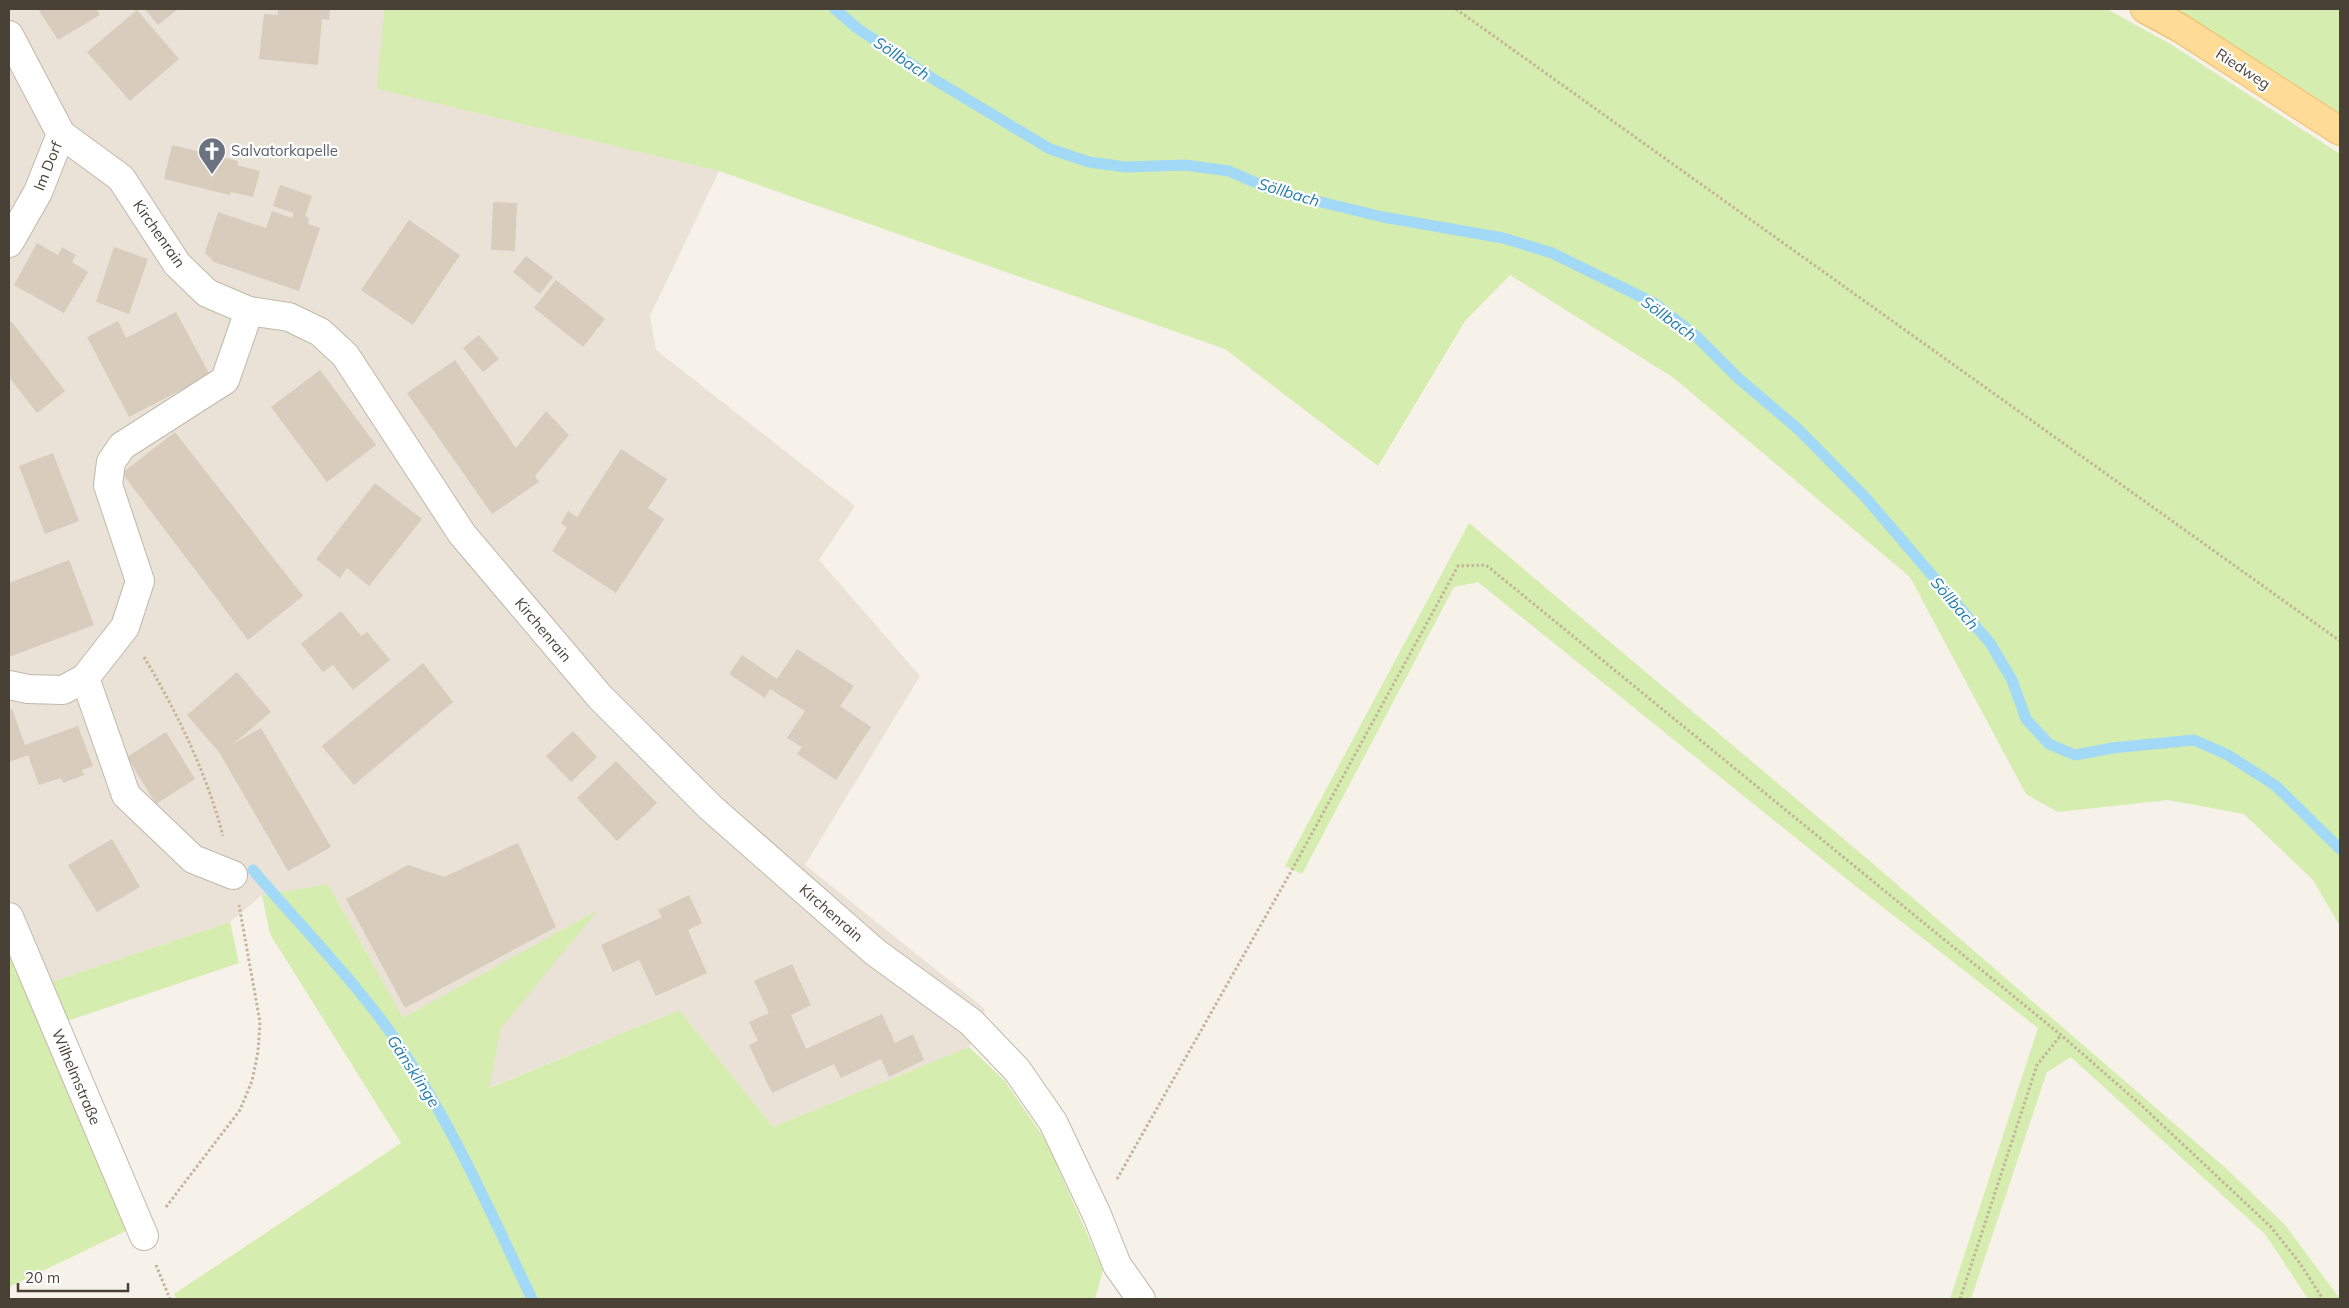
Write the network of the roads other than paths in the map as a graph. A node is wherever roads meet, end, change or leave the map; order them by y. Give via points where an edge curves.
1 (2145, 9) edge
2 (9, 35) edge
3 (2340, 131) edge
4 (61, 134) junction
5 (9, 243) edge
6 (249, 311) junction
7 (85, 678) junction
8 (9, 686) edge
9 (233, 875) road end
10 (9, 917) edge
11 (144, 1236) road end
12 (1141, 1299) edge

1 - 3 main road, Riedweg
2 - 4 street, Im Dorf
4 - 5 street, Im Dorf via 38,192
4 - 6 street, Kirchenrain via 121,178 177,264 207,293
6 - 7 street via 225,380 122,446 112,462 108,485 140,581 125,627
6 - 12 street, Kirchenrain via 289,317 320,332 345,355 462,534 600,698 711,808 875,952 971,1022 1017,1070 1053,1122 1117,1265
7 - 8 street via 63,690
7 - 9 street via 126,795 193,859
10 - 11 street, Wilhelmstraße

